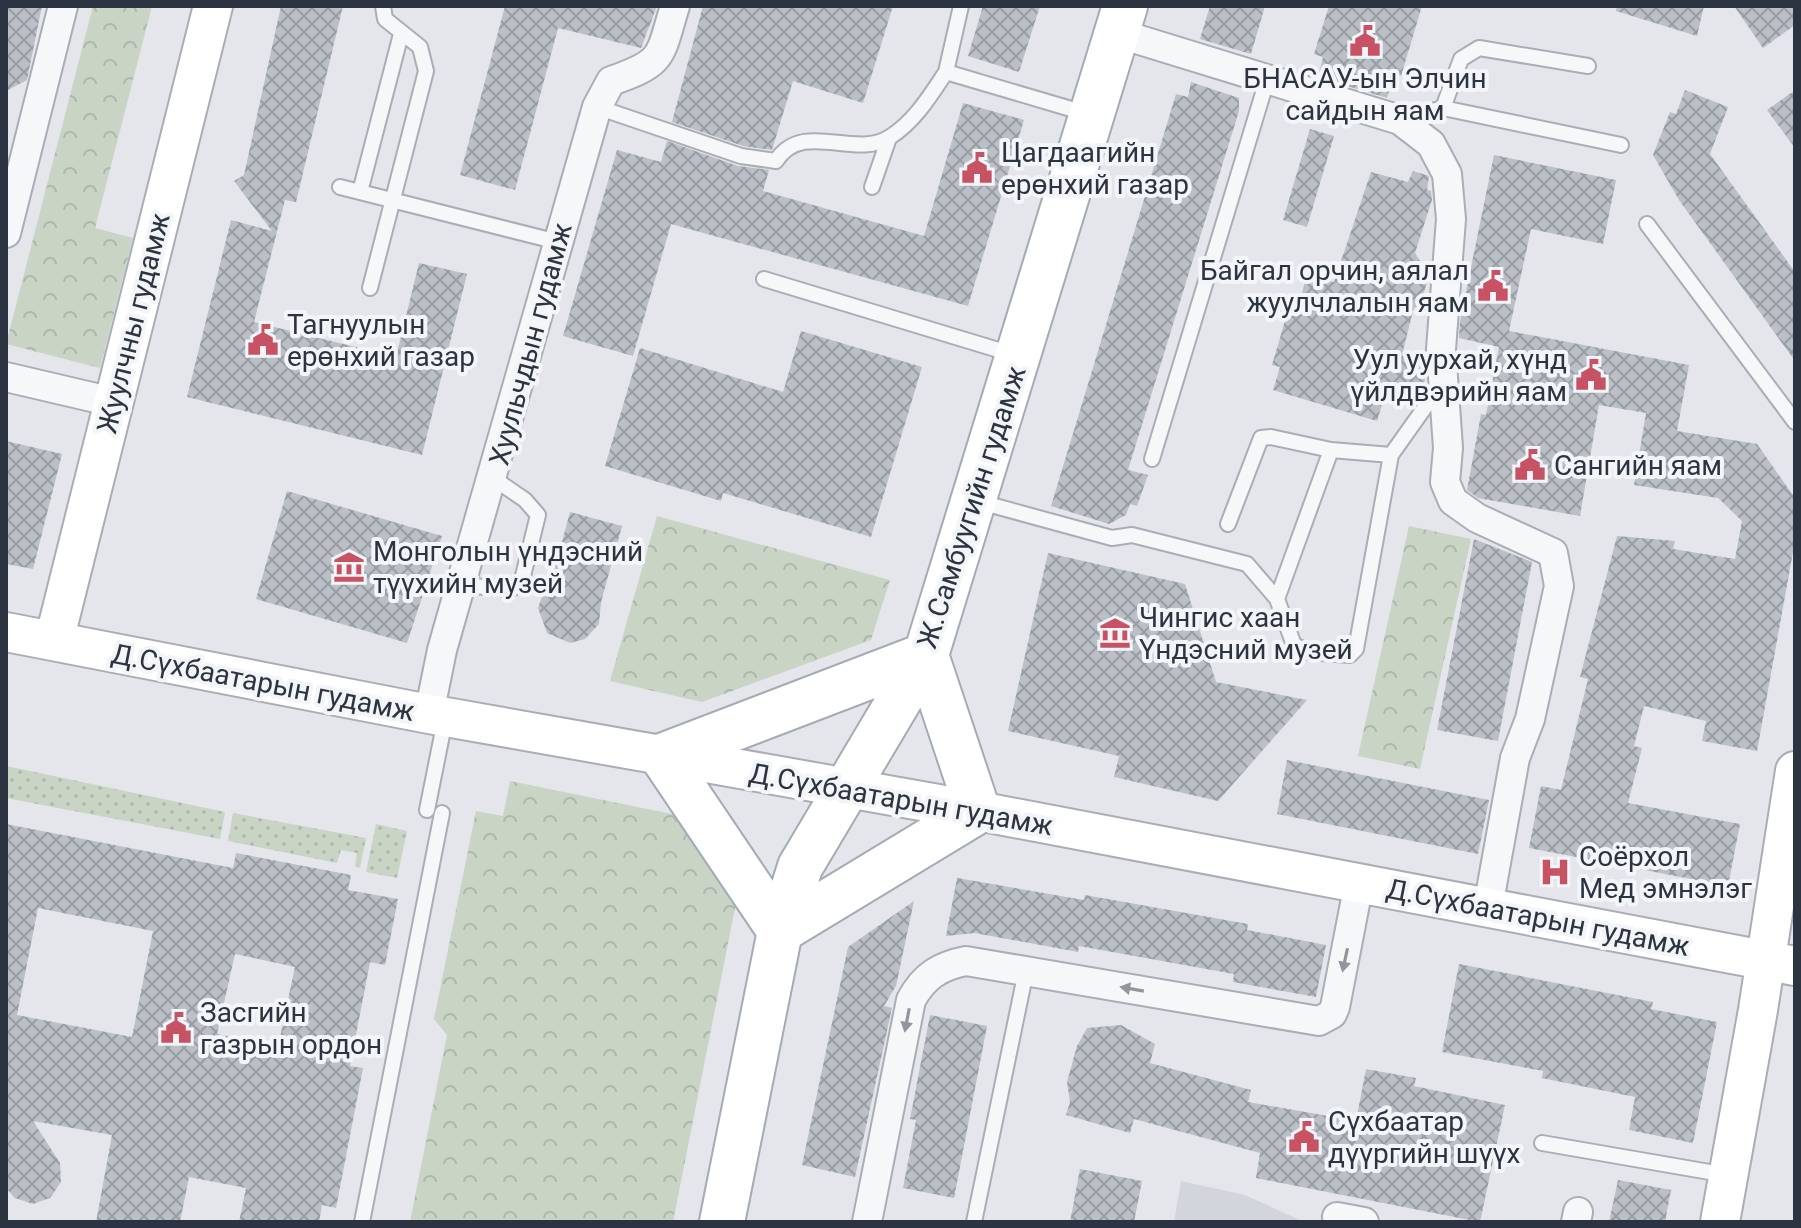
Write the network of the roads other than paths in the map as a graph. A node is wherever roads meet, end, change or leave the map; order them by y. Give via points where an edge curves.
1 (63, 6) edge
2 (213, 6) edge
3 (383, 6) edge
4 (675, 6) edge
5 (961, 6) edge
6 (1121, 20) edge
7 (401, 34) junction
8 (1588, 66) dead end
9 (946, 72) junction
10 (1267, 80) junction
11 (597, 107) junction
12 (1443, 108) junction
13 (1092, 115) junction
14 (1400, 120) junction
15 (889, 138) junction
16 (1621, 145) dead end
17 (340, 187) dead end
18 (872, 187) dead end
19 (360, 192) junction
20 (395, 202) junction
21 (1647, 224) dead end
22 (6, 233) edge
23 (558, 242) junction
24 (764, 279) dead end
25 (370, 288) dead end
26 (1019, 356) junction
27 (6, 377) edge
28 (1444, 381) junction
29 (113, 402) junction
30 (1795, 422) edge
31 (1331, 450) junction
32 (1391, 455) junction
33 (1152, 459) dead end
34 (493, 478) junction
35 (975, 501) junction
36 (1228, 524) dead end
37 (461, 585) junction
38 (1277, 599) junction
39 (6, 632) edge
40 (54, 641) junction
41 (926, 655) junction
42 (437, 716) junction
43 (662, 756) junction
44 (1795, 771) edge
45 (846, 789) junction
46 (978, 811) junction
47 (1790, 823) edge
48 (1359, 883) junction
49 (1488, 907) junction
50 (780, 931) junction
51 (1780, 963) edge
52 (1026, 971) junction
53 (1542, 1143) dead end
54 (1727, 1175) junction
55 (362, 1222) edge
56 (722, 1222) edge
57 (867, 1222) edge
58 (974, 1222) edge
59 (1720, 1222) edge

1 - 22 street
2 - 29 main road, Жуулчны гудамж
3 - 7 lane via 385,19
4 - 11 street, Хуульчдын гудамж via 659,57 648,68 611,81
5 - 9 lane
6 - 10 street
6 - 13 main road, Ж.Самбуугийн гудамж
7 - 19 lane
7 - 20 lane via 420,47 426,71
8 - 12 lane via 1479,48 1461,59
9 - 13 lane
9 - 15 lane via 921,109
10 - 14 street
10 - 33 lane
11 - 15 lane via 655,130 767,161 810,140 866,146
11 - 23 street, Хуульчдын гудамж
12 - 14 lane
12 - 16 lane
13 - 26 main road, Ж.Самбуугийн гудамж
14 - 28 street via 1431,144 1447,174 1451,219 1441,349
15 - 18 lane
17 - 19 lane
19 - 20 lane
20 - 23 lane
20 - 25 lane
21 - 30 lane
23 - 34 street, Хуульчдын гудамж
24 - 26 lane
26 - 35 main road, Ж.Самбуугийн гудамж
27 - 29 street
28 - 32 lane
28 - 49 street via 1445,482 1453,501 1477,518 1553,553 1559,586 1530,719 1515,758
29 - 40 main road, Жуулчны гудамж
31 - 32 lane
31 - 36 lane via 1261,438
31 - 38 lane
32 - 38 lane via 1356,649 1350,655 1309,652 1294,645
34 - 37 street, Хуульчдын гудамж
34 - 37 lane via 538,515 534,544 521,584 511,589
35 - 38 lane via 1112,538 1132,535 1247,564
35 - 41 main road, Ж.Самбуугийн гудамж
37 - 42 street, Хуульчдын гудамж via 442,650
39 - 40 main road, Д.Сүхбаатарын гудамж
40 - 42 main road, Д.Сүхбаатарын гудамж
41 - 43 main road
41 - 45 main road, Ж.Самбуугийн гудамж
41 - 46 main road
42 - 43 main road, Д.Сүхбаатарын гудамж
42 - 55 lane via 434,812
43 - 45 main road, Д.Сүхбаатарын гудамж
43 - 50 main road
44 - 47 main road
45 - 46 main road, Д.Сүхбаатарын гудамж
45 - 50 main road, Ж.Самбуугийн гудамж via 800,867
46 - 48 main road, Д.Сүхбаатарын гудамж
46 - 50 main road
47 - 51 main road
48 - 49 main road, Д.Сүхбаатарын гудамж
48 -> 52 street via 1335,1007 1319,1021
49 - 51 main road, Д.Сүхбаатарын гудамж
50 - 56 main road, Ж.Самбуугийн гудамж
51 - 54 main road
52 -> 57 street via 966,961 920,983 911,1000
52 - 58 lane
53 - 54 lane
54 - 59 main road

